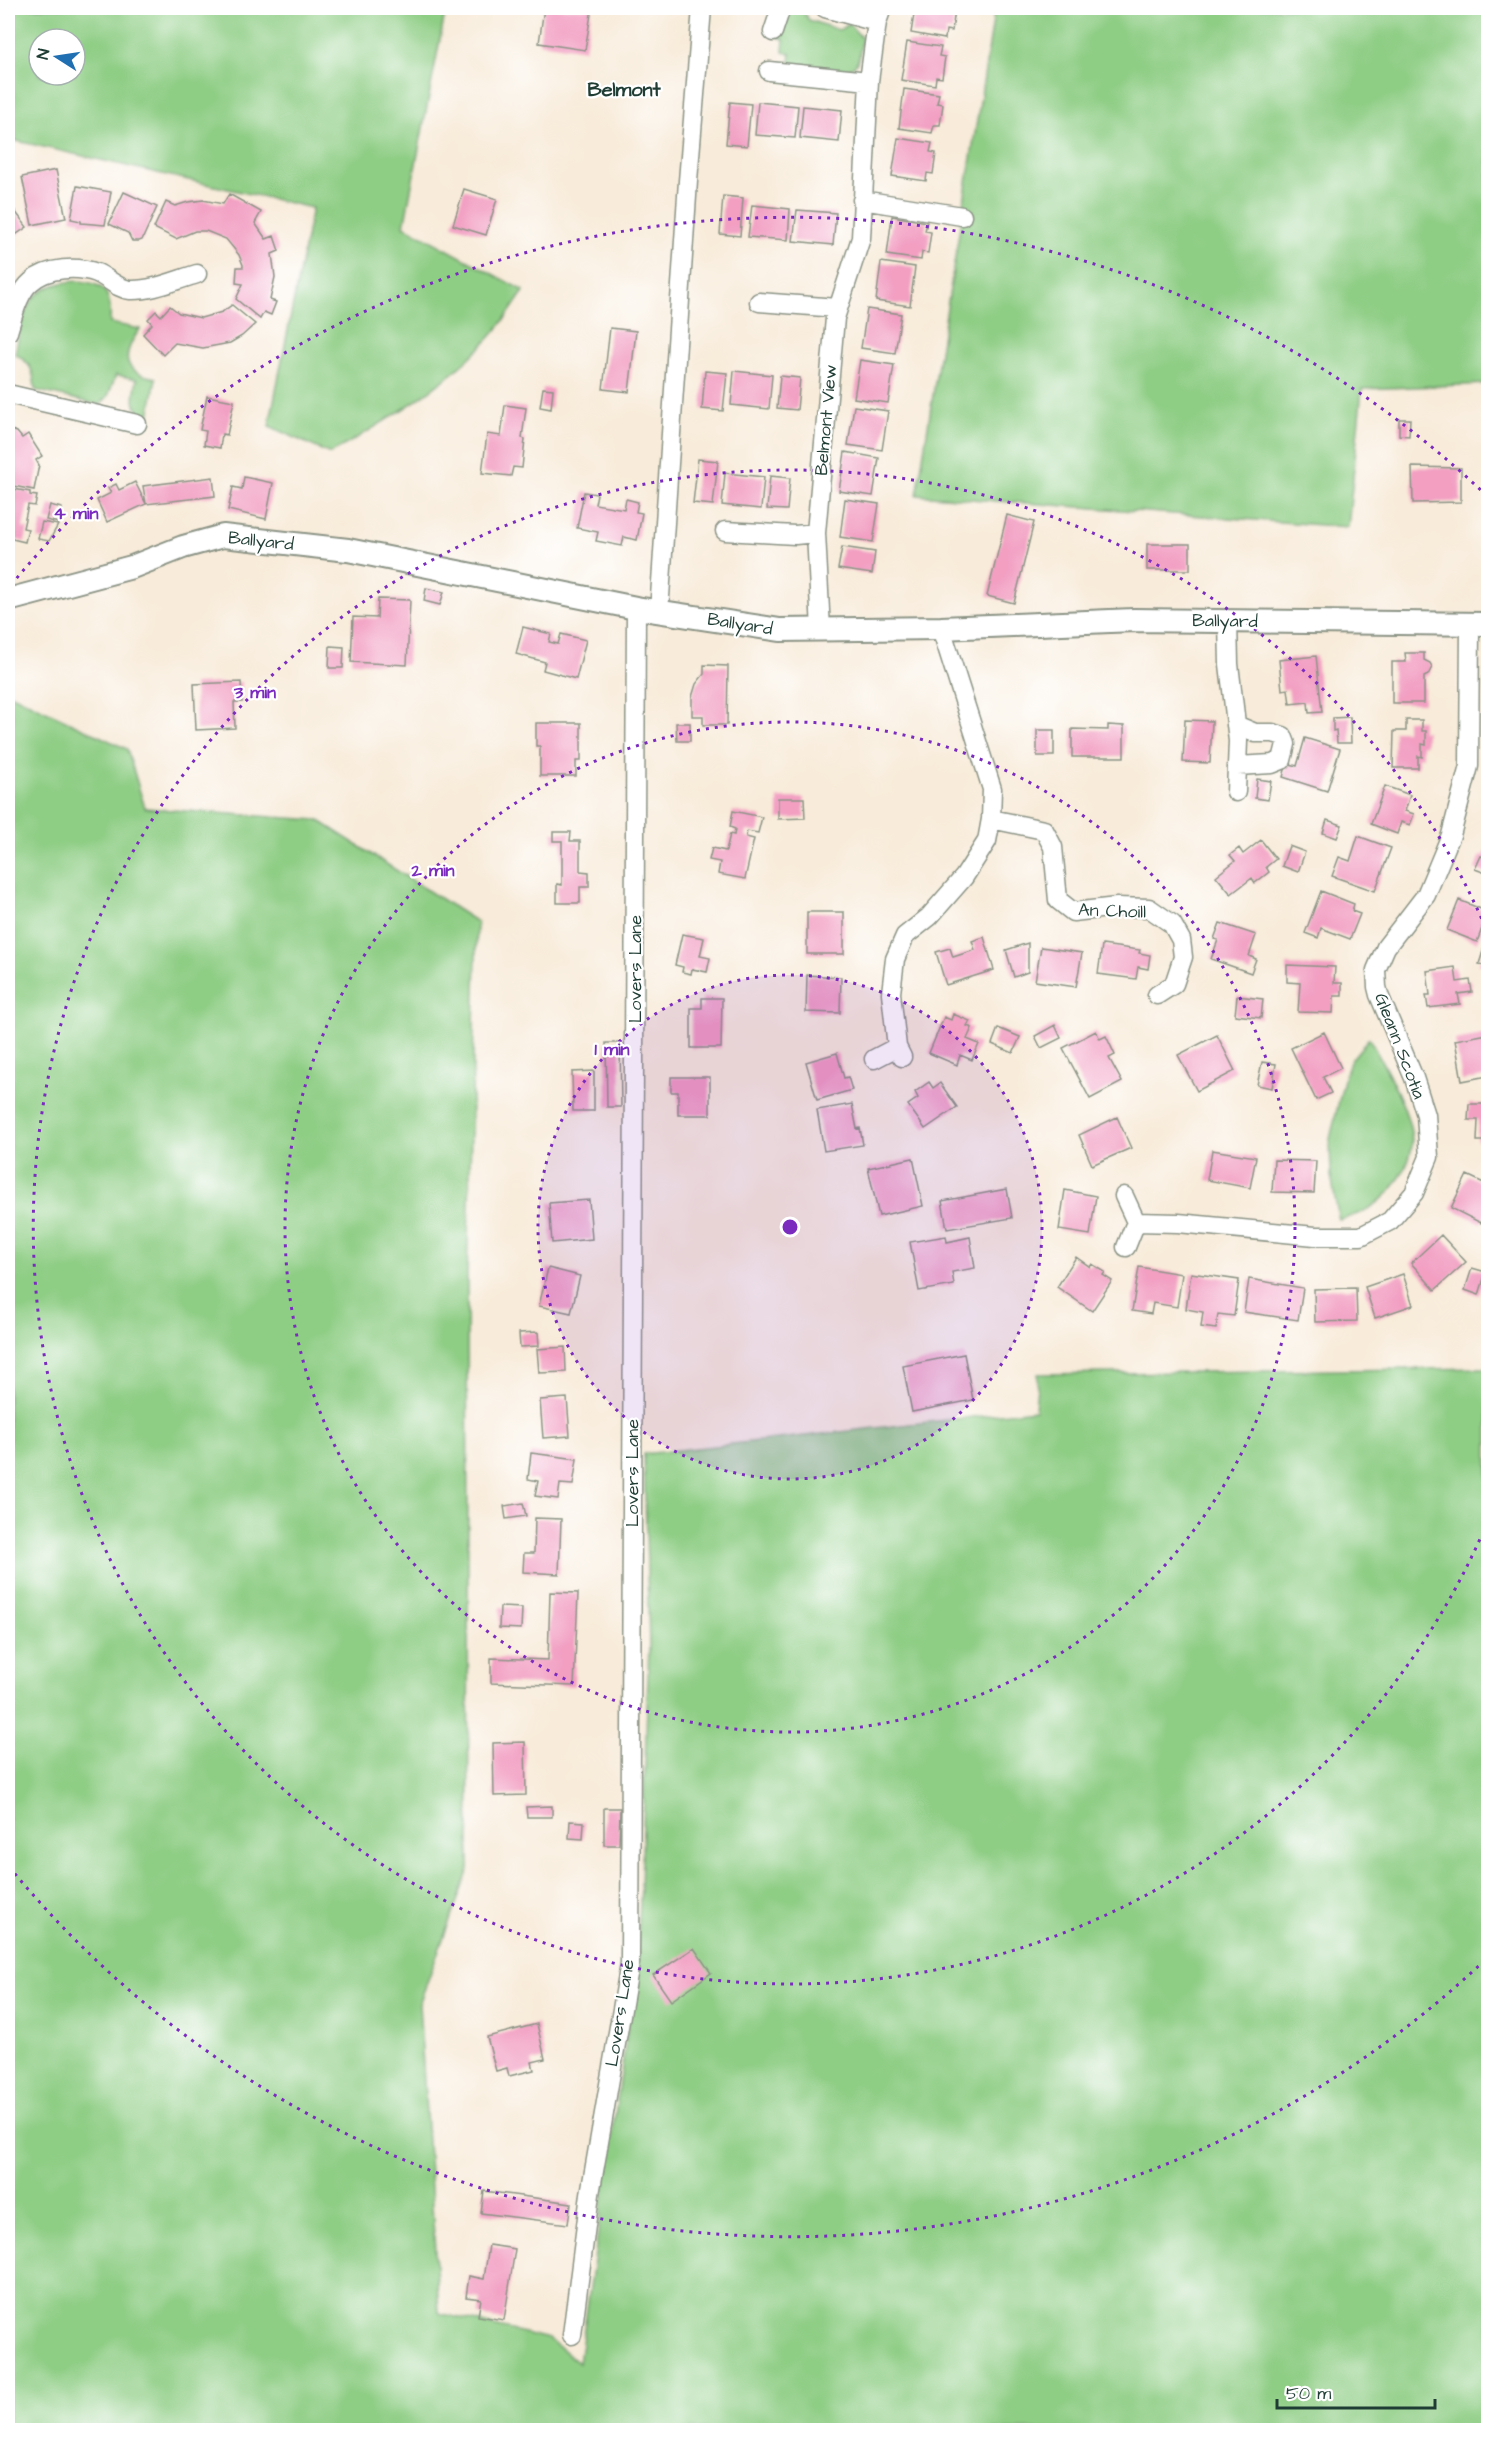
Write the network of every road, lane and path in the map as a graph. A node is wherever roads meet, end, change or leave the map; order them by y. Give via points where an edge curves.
1 (702, 8) edge
2 (781, 8) edge
3 (825, 8) edge
4 (880, 15) edge
5 (773, 32) dead end
6 (769, 71) dead end
7 (869, 81) junction
8 (862, 200) junction
9 (962, 216) dead end
10 (197, 274) dead end
11 (759, 302) dead end
12 (837, 308) junction
13 (8, 332) edge
14 (8, 394) edge
15 (137, 424) dead end
16 (725, 531) dead end
17 (816, 533) junction
18 (8, 600) edge
19 (636, 608) junction
20 (659, 612) junction
21 (1228, 621) junction
22 (1479, 624) edge
23 (942, 628) junction
24 (821, 630) junction
25 (1236, 725) junction
26 (1237, 766) junction
27 (1236, 792) dead end
28 (991, 819) junction
29 (1157, 995) dead end
30 (874, 1059) dead end
31 (1124, 1196) dead end
32 (1136, 1222) junction
33 (1126, 1246) dead end
34 (572, 2334) dead end

1 - 20 street
2 - 5 street
3 - 4 street, Belmont View
4 - 7 street, Belmont View
6 - 7 street
7 - 8 street, Belmont View
8 - 9 street
8 - 12 street, Belmont View via 861,238
10 - 13 street via 150,288 128,290 97,273 79,269 51,271 31,282 17,305
11 - 12 street
12 - 17 street, Belmont View
14 - 15 street
16 - 17 street via 795,536
17 - 24 street, Belmont View
18 - 19 street, Ballyard via 132,567 223,536 348,550
19 - 20 street, Ballyard
19 - 34 street, Lovers Lane via 630,1963 590,2194
20 - 24 street, Ballyard via 780,630
21 - 22 street, Ballyard
21 - 23 street, Ballyard via 1134,620
21 - 25 street
22 - 32 street, Gleann Scotia via 1469,766 1454,824 1426,895 1386,947 1376,970 1379,995 1426,1115 1429,1157 1414,1193 1390,1221 1361,1236
23 - 24 street, Ballyard
23 - 28 street via 992,789
25 - 26 street
25 - 26 street via 1255,733 1279,734 1286,744 1282,760
26 - 27 street
28 - 29 street, An Choill via 1044,830 1053,847 1058,900 1073,912 1149,908 1172,924 1181,940 1183,957 1174,984
28 - 30 street via 987,841 964,877 929,917 905,936 895,959 891,993 899,1052
31 - 32 street
32 - 33 street

